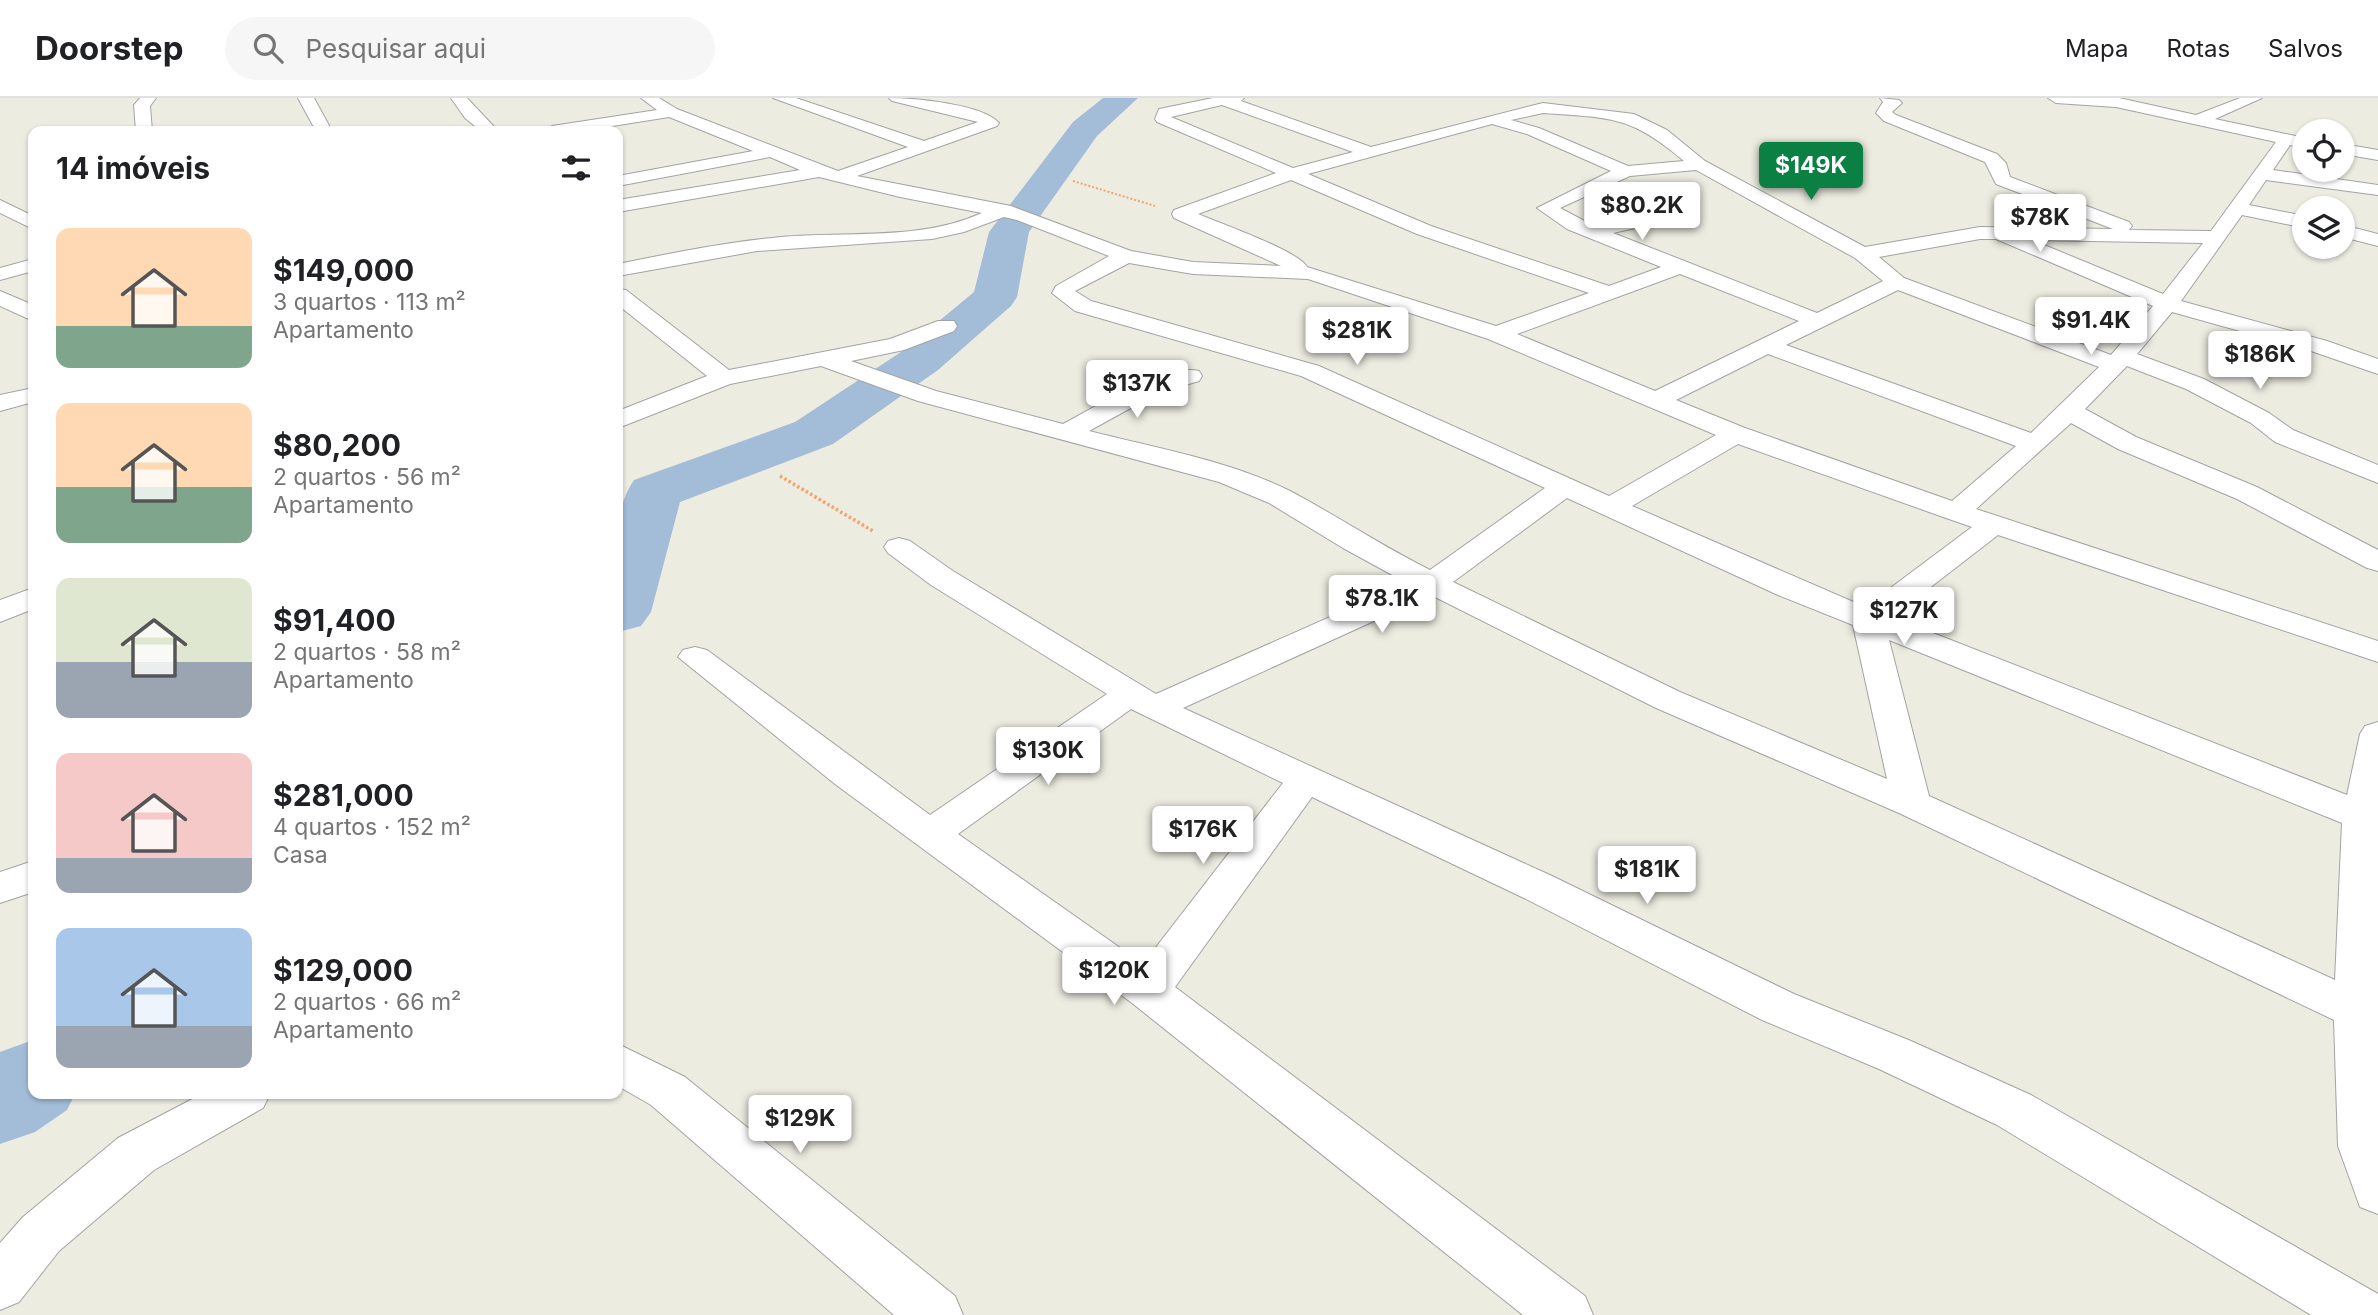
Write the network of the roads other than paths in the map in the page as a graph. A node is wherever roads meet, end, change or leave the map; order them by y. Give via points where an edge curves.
1 (148, 98) edge
2 (306, 98) edge
3 (459, 98) edge
4 (649, 98) edge
5 (781, 98) edge
6 (897, 98) edge
7 (1888, 98) edge
8 (2056, 98) edge
9 (1229, 99) edge
10 (2248, 99) edge
11 (671, 112) junction
12 (1493, 119) junction
13 (2197, 120) junction
14 (144, 126) edge
15 (321, 126) edge
16 (484, 126) edge
17 (583, 126) edge
18 (2378, 139) edge
19 (2285, 140) junction
20 (2292, 141) edge
21 (925, 147) junction
22 (1367, 150) junction
23 (767, 153) junction
24 (2372, 154) edge
25 (1699, 165) junction
26 (675, 170) junction
27 (1626, 171) junction
28 (829, 174) junction
29 (1290, 174) junction
30 (2262, 174) junction
31 (623, 180) edge
32 (2378, 190) edge
33 (701, 193) junction
34 (623, 205) edge
35 (0, 206) edge
36 (2236, 208) junction
37 (1004, 210) junction
38 (1681, 212) dead end
39 (2292, 219) edge
40 (28, 220) edge
41 (1594, 232) junction
42 (1996, 232) junction
43 (2355, 234) edge
44 (2148, 236) junction
45 (2216, 237) junction
46 (2378, 240) edge
47 (1863, 254) junction
48 (1126, 256) junction
49 (28, 266) edge
50 (1681, 267) junction
51 (623, 269) edge
52 (1310, 273) junction
53 (0, 274) edge
54 (1897, 282) junction
55 (1609, 293) junction
56 (0, 297) edge
57 (623, 299) edge
58 (2165, 303) junction
59 (28, 311) edge
60 (1815, 320) junction
61 (946, 326) dead end
62 (1496, 334) junction
63 (1767, 346) junction
64 (826, 360) junction
65 (2118, 361) junction
66 (2378, 368) edge
67 (1189, 376) dead end
68 (723, 378) junction
69 (28, 397) edge
70 (1654, 401) junction
71 (0, 403) edge
72 (2069, 411) junction
73 (623, 418) edge
74 (1070, 431) junction
75 (1736, 434) junction
76 (2035, 444) junction
77 (2378, 475) edge
78 (1566, 486) junction
79 (1611, 507) junction
80 (1956, 512) junction
81 (1993, 525) junction
82 (899, 547) road end
83 (2378, 562) edge
84 (1434, 582) junction
85 (28, 599) edge
86 (0, 612) edge
87 (1868, 620) junction
88 (2378, 652) edge
89 (695, 657) dead end
90 (1142, 701) junction
91 (2378, 734) edge
92 (1307, 777) junction
93 (2369, 802) edge
94 (1912, 804) junction
95 (932, 833) junction
96 (28, 878) edge
97 (0, 888) edge
98 (1148, 991) junction
99 (2356, 1010) junction
100 (623, 1066) edge
101 (2368, 1071) edge
102 (237, 1099) edge
103 (2378, 1191) edge
104 (0, 1284) edge
105 (2348, 1311) edge
106 (936, 1315) edge
107 (1566, 1315) edge

1 - 14 street via 142,105
2 - 15 street
3 - 16 street
4 - 11 street
5 - 21 street
6 - 21 street via 990,121
7 - 44 street via 1894,103 1884,113 1890,118 1991,158 2002,180
8 - 13 street via 2116,102
9 - 22 street
9 - 29 street via 1165,112 1163,119
10 - 13 street
11 - 17 street
11 - 23 street
12 - 22 street
12 - 25 street via 1544,108 1634,119 1661,133
12 - 27 street
13 - 19 street
18 - 24 street
19 - 20 street
19 - 30 street
21 - 28 street
22 - 29 street
23 - 26 street
23 - 28 street
25 - 27 street
25 - 47 street
26 - 31 street
26 - 33 street
27 - 41 street via 1546,208
28 - 33 street
28 - 37 street
29 - 52 street via 1181,214
29 - 55 street via 1424,230
30 - 32 street
30 - 36 street
33 - 34 street
35 - 40 street
36 - 39 street
36 - 45 street
37 - 48 street
37 - 51 street via 960,229 743,246
38 - 41 street
41 - 50 street
42 - 44 street
42 - 47 street
42 - 58 street
43 - 46 street
44 - 45 street
45 - 58 street via 2188,280
47 - 54 street
48 - 52 street via 1194,268
48 - 78 street via 1067,286 1063,293 1083,306 1310,371
49 - 53 street
50 - 55 street
50 - 60 street
52 - 62 street
54 - 60 street
54 - 65 street
55 - 62 street
56 - 59 street
57 - 68 street
58 - 65 street
58 - 66 street via 2319,346
60 - 63 street
61 - 64 street via 923,337
62 - 70 street
63 - 70 street
63 - 76 street
64 - 68 street
64 - 74 street via 927,396
65 - 72 street
65 - 77 street via 2195,384 2284,436
67 - 74 street via 1149,388
68 - 73 street
69 - 71 street
70 - 75 street
72 - 76 street
72 - 83 street via 2126,443 2248,493
74 - 84 street via 1229,476 1279,497 1353,542
75 - 79 street
75 - 80 street
76 - 80 street
78 - 79 street
78 - 84 street
79 - 87 street
80 - 81 street
81 - 87 street
81 - 88 street
82 - 90 street
84 - 90 street
84 - 94 street via 1513,626 1668,700
85 - 86 street
87 - 93 street
87 - 94 street
89 - 95 street via 848,775
90 - 92 street
90 - 95 street
91 - 93 street
92 - 98 street
92 - 105 street via 1778,1007 2014,1110
93 - 99 street
94 - 99 street
95 - 98 street
96 - 97 street
98 - 107 street
99 - 101 street
100 - 106 street via 667,1091
101 - 103 street via 2363,1146
102 - 104 street via 136,1154 41,1234

